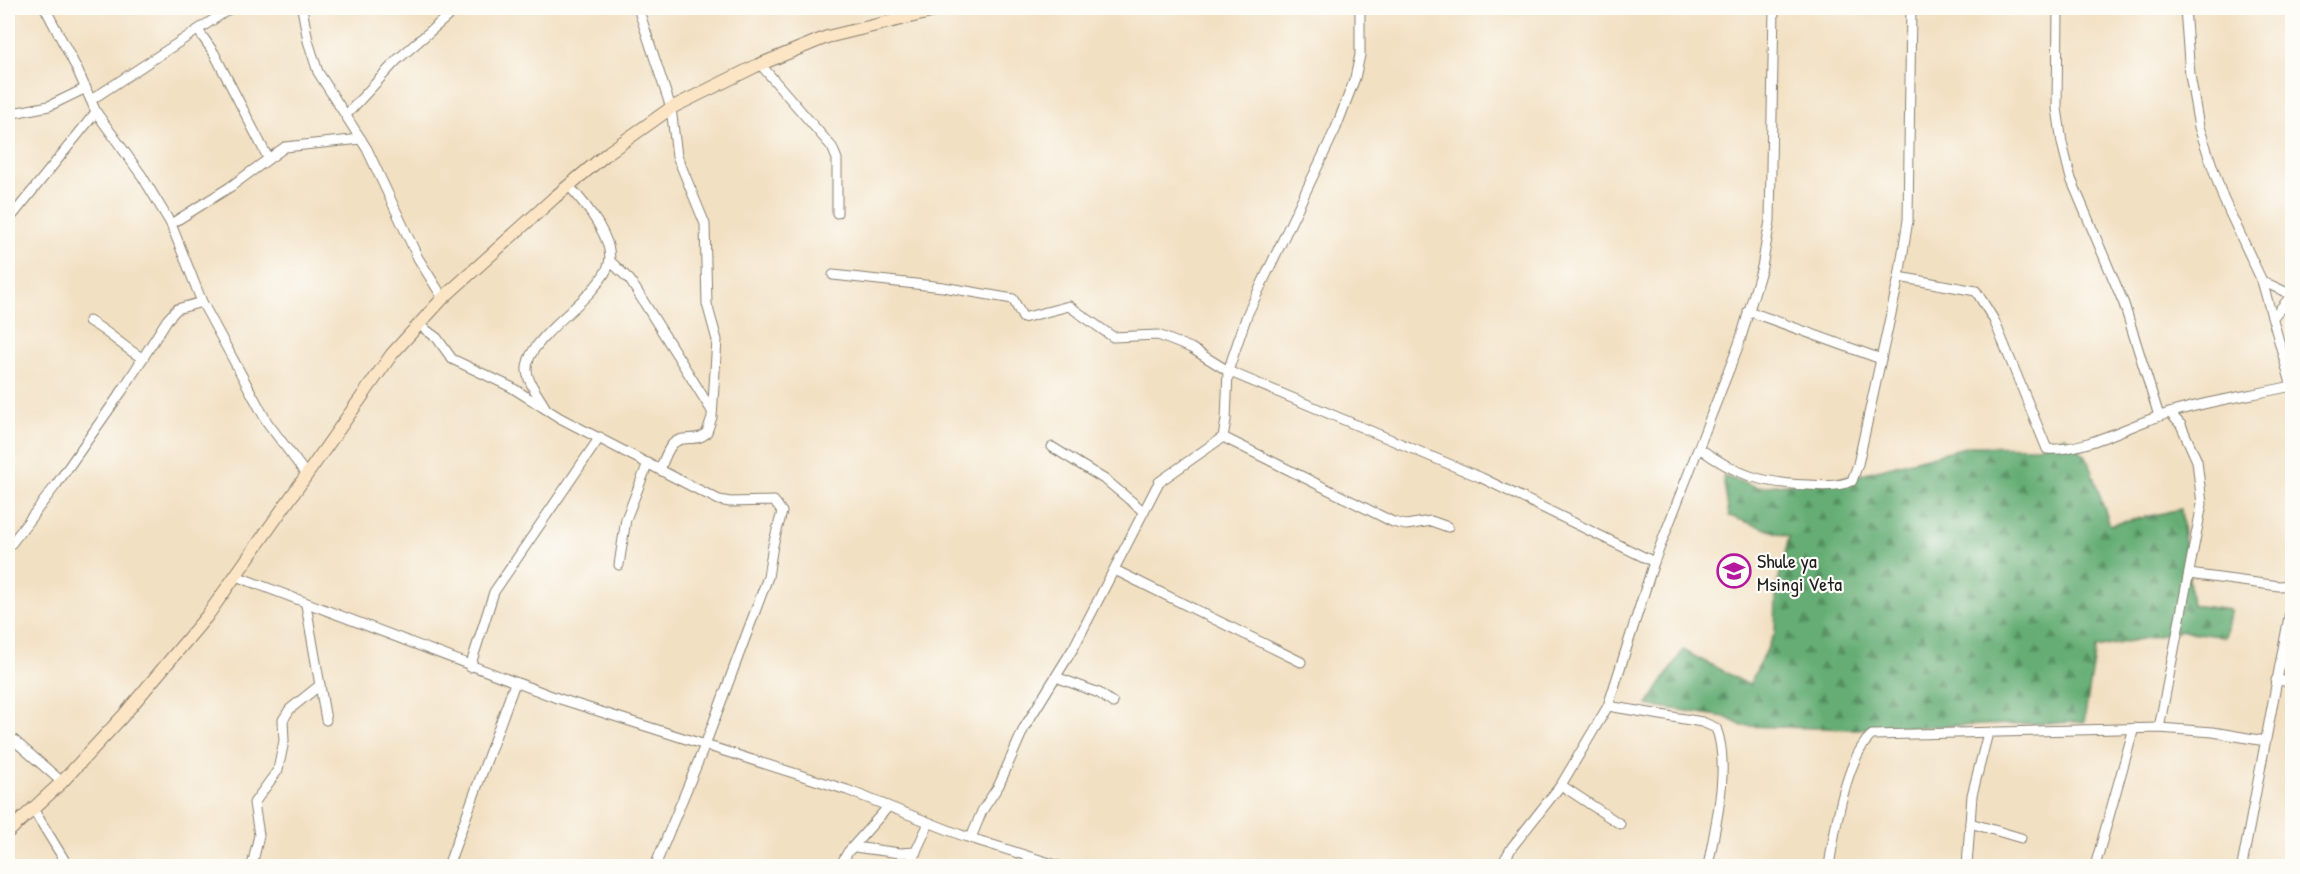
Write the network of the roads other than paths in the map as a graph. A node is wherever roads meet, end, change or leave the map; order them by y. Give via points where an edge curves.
1 (45, 8) edge
2 (231, 8) edge
3 (304, 8) edge
4 (457, 8) edge
5 (638, 8) edge
6 (945, 8) edge
7 (1360, 8) edge
8 (1774, 8) edge
9 (1911, 8) edge
10 (2058, 8) edge
11 (2185, 8) edge
12 (198, 30) junction
13 (760, 64) junction
14 (86, 88) junction
15 (91, 100) junction
16 (671, 108) junction
17 (96, 112) junction
18 (8, 114) edge
19 (346, 114) junction
20 (361, 139) junction
21 (268, 158) junction
22 (568, 186) junction
23 (837, 213) dead end
24 (8, 221) edge
25 (171, 224) junction
26 (610, 261) junction
27 (833, 274) dead end
28 (1899, 278) junction
29 (2262, 281) junction
30 (2292, 295) edge
31 (443, 298) junction
32 (202, 302) junction
33 (1748, 311) junction
34 (2274, 315) junction
35 (89, 321) dead end
36 (418, 324) junction
37 (142, 358) junction
38 (1881, 359) junction
39 (1228, 371) junction
40 (2292, 387) edge
41 (546, 409) junction
42 (712, 411) junction
43 (2170, 414) junction
44 (2159, 416) junction
45 (600, 437) junction
46 (1223, 437) junction
47 (1052, 447) dead end
48 (1699, 448) junction
49 (648, 463) junction
50 (660, 470) junction
51 (306, 474) junction
52 (1143, 511) junction
53 (1448, 527) dead end
54 (8, 548) edge
55 (1654, 562) junction
56 (619, 565) dead end
57 (1115, 570) junction
58 (2189, 574) junction
59 (236, 576) junction
60 (2292, 585) edge
61 (2292, 601) edge
62 (306, 605) junction
63 (2291, 614) edge
64 (1301, 662) dead end
65 (471, 667) junction
66 (1056, 677) junction
67 (2276, 680) junction
68 (2292, 682) edge
69 (515, 683) junction
70 (320, 685) junction
71 (1113, 703) dead end
72 (1608, 706) junction
73 (326, 720) dead end
74 (2134, 728) junction
75 (2159, 728) junction
76 (1988, 733) junction
77 (8, 735) edge
78 (2265, 741) junction
79 (705, 745) junction
80 (62, 782) junction
81 (1561, 785) junction
82 (888, 807) junction
83 (33, 809) junction
84 (929, 823) junction
85 (1620, 824) dead end
86 (1970, 824) junction
87 (8, 832) edge
88 (971, 838) junction
89 (2021, 838) dead end
90 (854, 847) junction
91 (916, 852) junction
92 (1040, 863) edge
93 (68, 867) edge
94 (252, 867) edge
95 (448, 867) edge
96 (655, 867) edge
97 (840, 867) edge
98 (909, 867) edge
99 (1059, 867) edge
100 (1501, 867) edge
101 (1708, 867) edge
102 (1829, 867) edge
103 (1967, 867) edge
104 (2095, 867) edge
105 (2242, 867) edge

1 - 14 street
2 - 12 street
3 - 19 street via 308,41 318,72
4 - 19 street via 397,60
5 - 16 street
6 - 13 street via 827,37
7 - 39 street via 1360,55 1348,98 1247,315
8 - 33 street via 1770,221 1762,267
9 - 28 street via 1908,220
10 - 44 street via 2057,108 2062,143 2082,207 2124,304
11 - 29 street via 2199,127 2223,198
12 - 15 street
12 - 21 street
13 - 16 street
13 - 23 street via 832,147 837,159
14 - 15 street
14 - 18 street via 49,106
15 - 17 street
16 - 22 street
16 - 42 street via 677,156 707,238 706,294 717,340
17 - 24 street
17 - 25 street
19 - 20 street
20 - 21 street via 285,147
20 - 31 street via 418,258
21 - 25 street
22 - 26 street via 595,218
22 - 31 street
25 - 32 street
26 - 41 street via 600,279 546,334 531,355 527,373
26 - 42 street via 635,287
27 - 39 street via 1013,299 1023,318 1069,306 1113,337 1158,335 1191,348
28 - 38 street
28 - 44 street via 1976,291 1994,320 2047,449 2094,440
29 - 30 street
29 - 34 street
30 - 34 street
31 - 36 street
32 - 37 street via 177,309
32 - 51 street via 267,422
33 - 38 street
33 - 48 street
34 - 40 street
35 - 37 street
36 - 41 street via 437,338 452,359
36 - 51 street
37 - 54 street
38 - 48 street via 1852,481 1840,486 1771,483 1729,468
39 - 46 street
39 - 55 street via 1482,477
40 - 43 street
41 - 45 street
42 - 50 street via 704,436 674,442
43 - 44 street
43 - 58 street via 2190,442 2201,482 2202,504
45 - 49 street
45 - 65 street via 494,592
46 - 52 street via 1160,482
46 - 53 street via 1394,522 1406,525 1431,521
47 - 52 street via 1107,481
48 - 55 street
49 - 50 street
49 - 56 street via 626,519
50 - 79 street via 719,500 774,501 782,512 768,577
51 - 59 street
52 - 57 street
55 - 72 street
57 - 64 street
57 - 66 street
58 - 60 street
58 - 75 street
59 - 62 street
59 - 80 street via 146,690
61 - 63 street
62 - 65 street
62 - 70 street
63 - 67 street
65 - 69 street
66 - 71 street via 1099,693
66 - 88 street via 1024,728
67 - 68 street
67 - 78 street
69 - 79 street
69 - 95 street
70 - 73 street
70 - 94 street via 283,720 284,741 278,771 254,803 259,835
72 - 81 street
72 - 101 street via 1702,722 1716,728 1722,752 1721,779
74 - 75 street
74 - 76 street
74 - 104 street
75 - 78 street
76 - 86 street via 1972,795
76 - 102 street via 1882,734 1866,740 1843,797
77 - 80 street
78 - 105 street
79 - 82 street via 848,790
79 - 96 street
80 - 83 street
81 - 85 street
81 - 100 street
82 - 84 street
82 - 90 street
83 - 87 street
83 - 93 street
84 - 88 street
84 - 91 street
86 - 89 street
86 - 103 street
88 - 92 street
90 - 91 street
90 - 97 street
91 - 98 street
92 - 99 street

